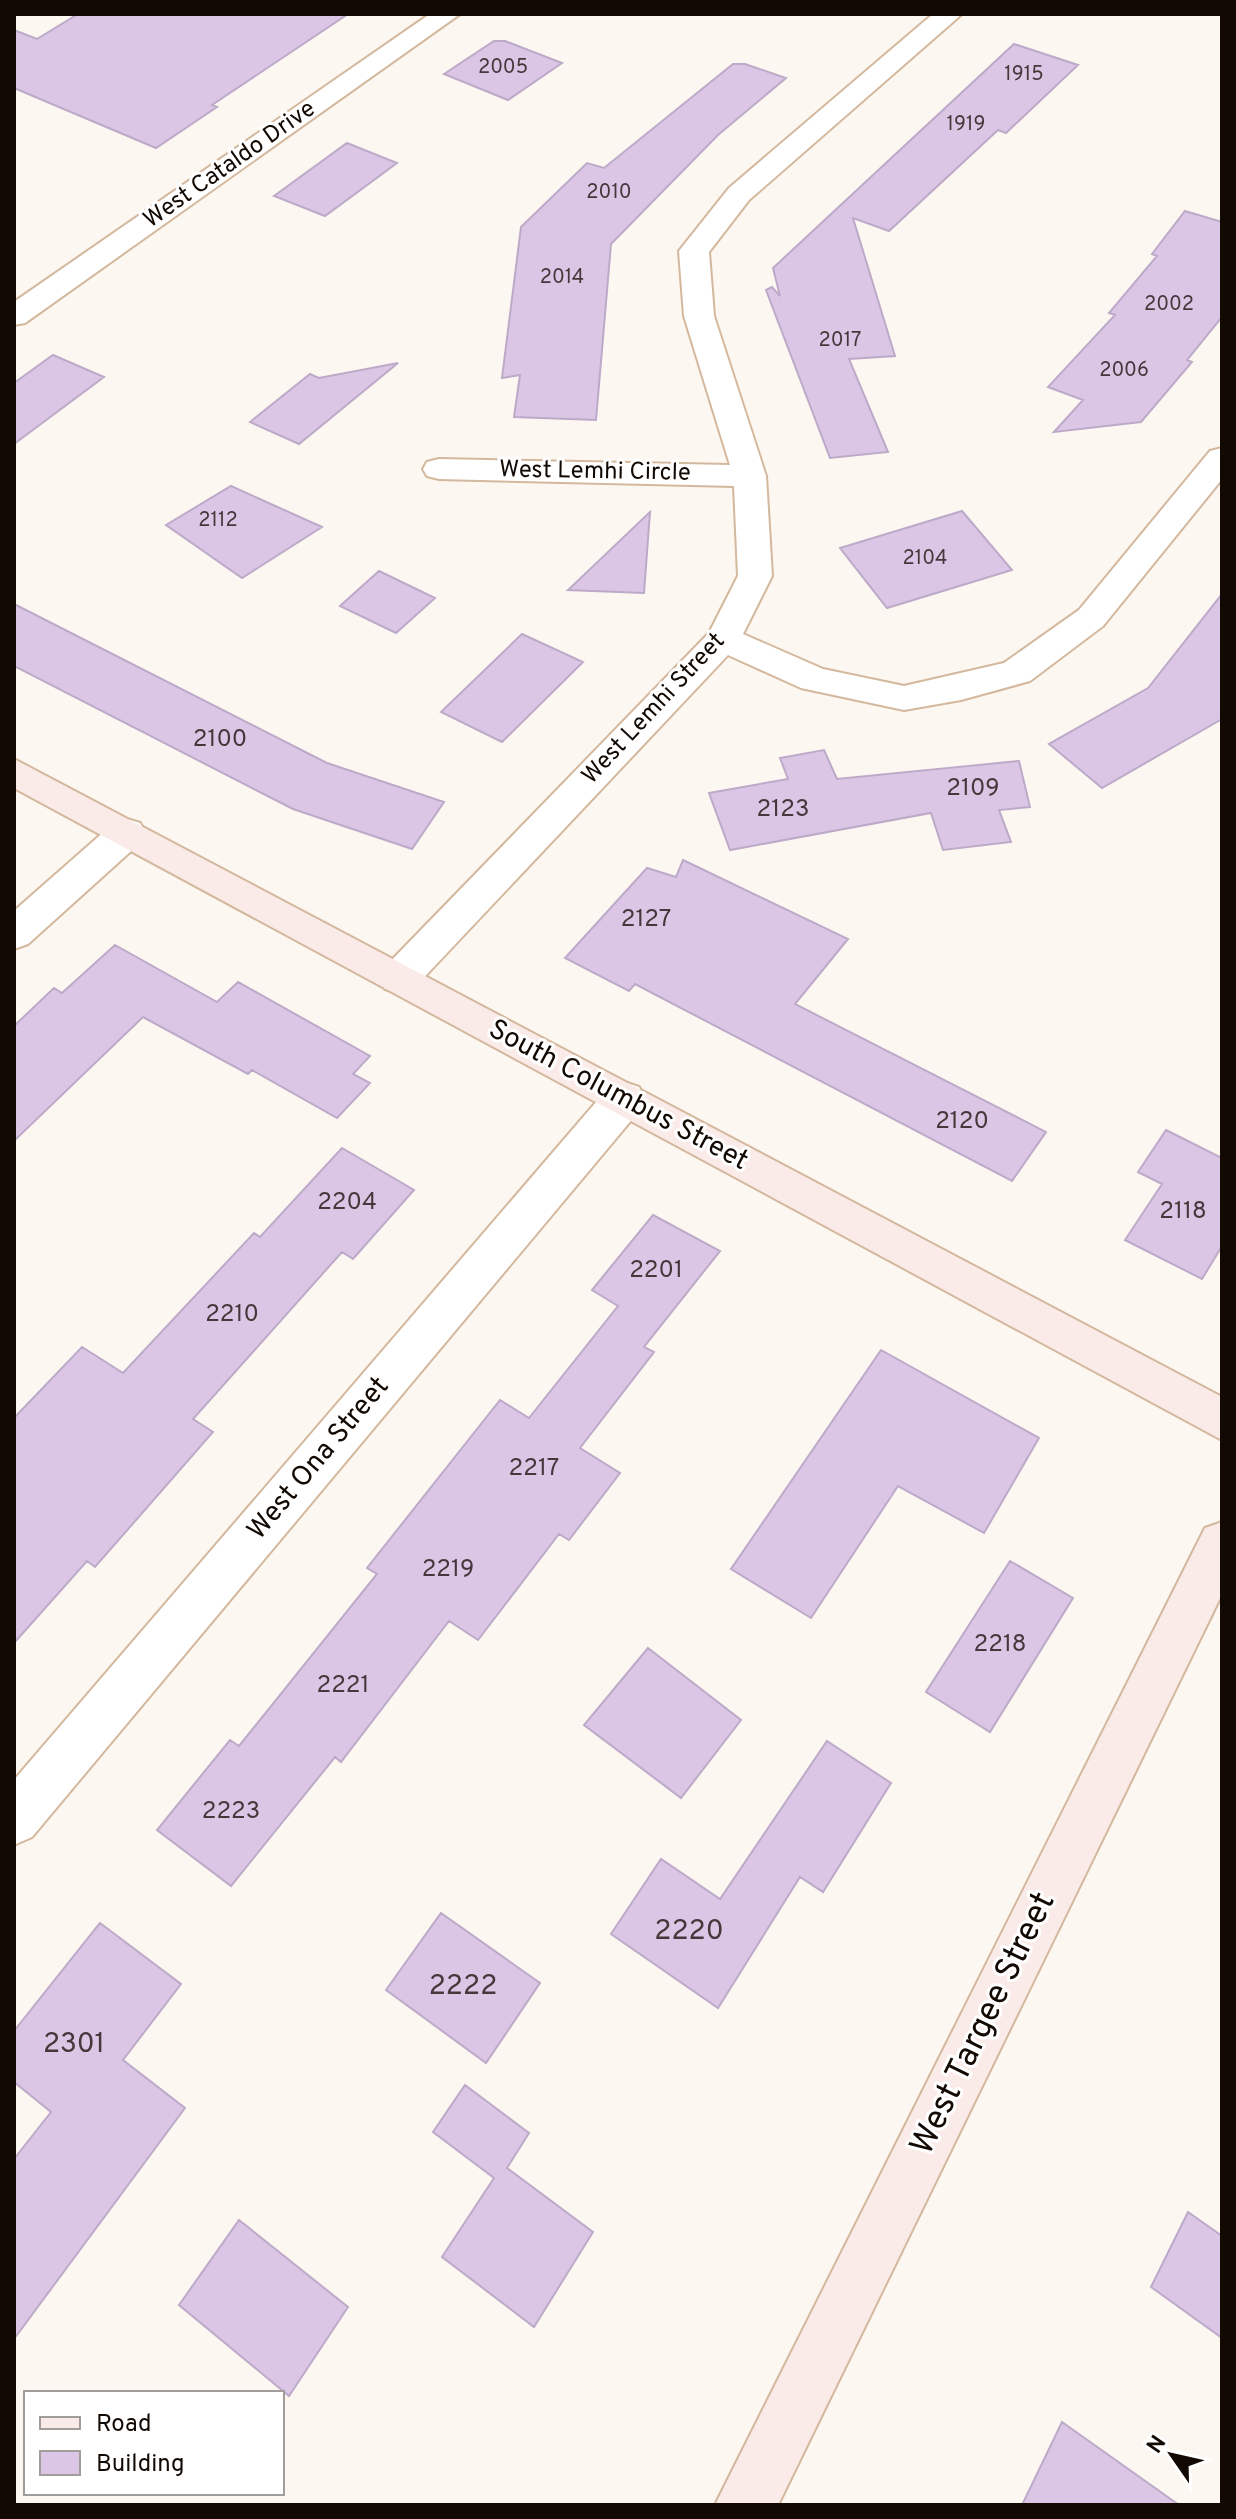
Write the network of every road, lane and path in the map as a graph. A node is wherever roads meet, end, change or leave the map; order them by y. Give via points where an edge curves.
1 (447, 14) edge
2 (949, 14) edge
3 (14, 316) edge
4 (1222, 458) edge
5 (439, 469) dead end
6 (750, 476) junction
7 (723, 639) junction
8 (14, 772) edge
9 (127, 833) junction
10 (14, 934) edge
11 (399, 978) junction
12 (624, 1099) junction
13 (1222, 1420) edge
14 (1222, 1544) edge
15 (14, 1819) edge
16 (746, 2505) edge

1 - 3 street, West Cataldo Drive
2 - 6 street, West Lemhi Street via 739,194 694,251 699,316
4 - 7 street via 1091,618 1017,672 904,698 814,679
5 - 6 street, West Lemhi Circle
6 - 7 street, West Lemhi Street via 755,576
7 - 11 street, West Lemhi Street
8 - 9 street, South Columbus Street
9 - 10 street
9 - 11 street, South Columbus Street
11 - 12 street, South Columbus Street
12 - 13 street, South Columbus Street
12 - 15 street, West Ona Street
14 - 16 street, West Targee Street

